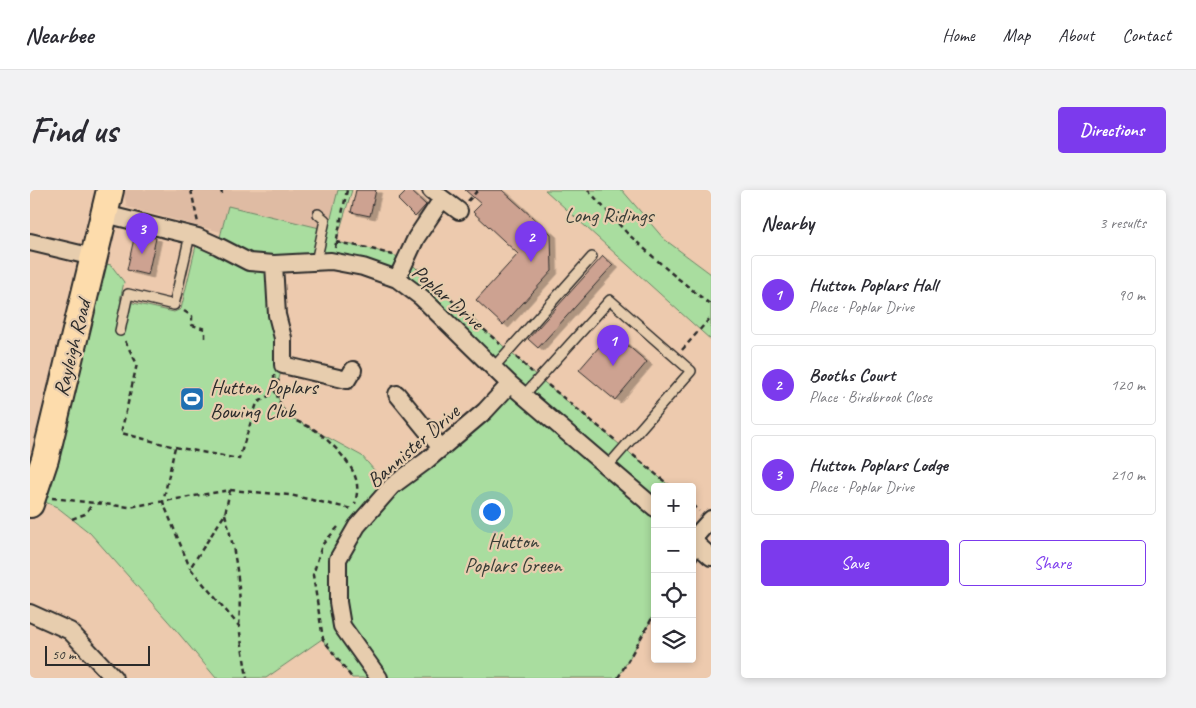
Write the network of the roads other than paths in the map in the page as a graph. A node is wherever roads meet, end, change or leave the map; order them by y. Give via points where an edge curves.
1 (437, 194) edge
2 (107, 202) edge
3 (458, 211) dead end
4 (318, 214) dead end
5 (194, 236) junction
6 (30, 242) edge
7 (93, 257) junction
8 (592, 258) dead end
9 (323, 261) junction
10 (274, 264) junction
11 (397, 279) junction
12 (120, 331) road end
13 (494, 367) junction
14 (353, 370) dead end
15 (510, 384) junction
16 (397, 394) dead end
17 (524, 395) junction
18 (441, 448) junction
19 (607, 467) junction
20 (31, 499) edge
21 (651, 505) edge
22 (711, 519) edge
23 (696, 543) edge
24 (696, 547) edge
25 (711, 557) edge
26 (30, 613) edge
27 (114, 678) edge
28 (379, 678) edge

1 - 3 street
1 - 11 street
2 - 5 street, Poplar Drive
2 - 7 main road, Rayleigh Road
4 - 9 lane via 325,220
5 - 10 street, Poplar Drive via 249,262
5 - 12 lane via 174,305 128,294
6 - 7 street
7 - 20 main road, Rayleigh Road via 45,459
8 - 13 lane
9 - 10 street, Poplar Drive
9 - 11 street, Poplar Drive via 363,267
10 - 14 street via 283,365 348,380
11 - 13 street, Poplar Drive via 421,297
13 - 15 street, Poplar Drive
15 - 17 street, Poplar Drive
15 - 18 street, Bannister Drive via 485,412
16 - 18 street
17 - 19 street, Poplar Drive
17 - 19 lane via 610,300 691,370
18 - 28 street, Bannister Drive via 392,486 357,526 338,559 338,602 342,626
19 - 21 street, Poplar Drive
22 - 23 street
24 - 25 street
26 - 27 street via 70,632

